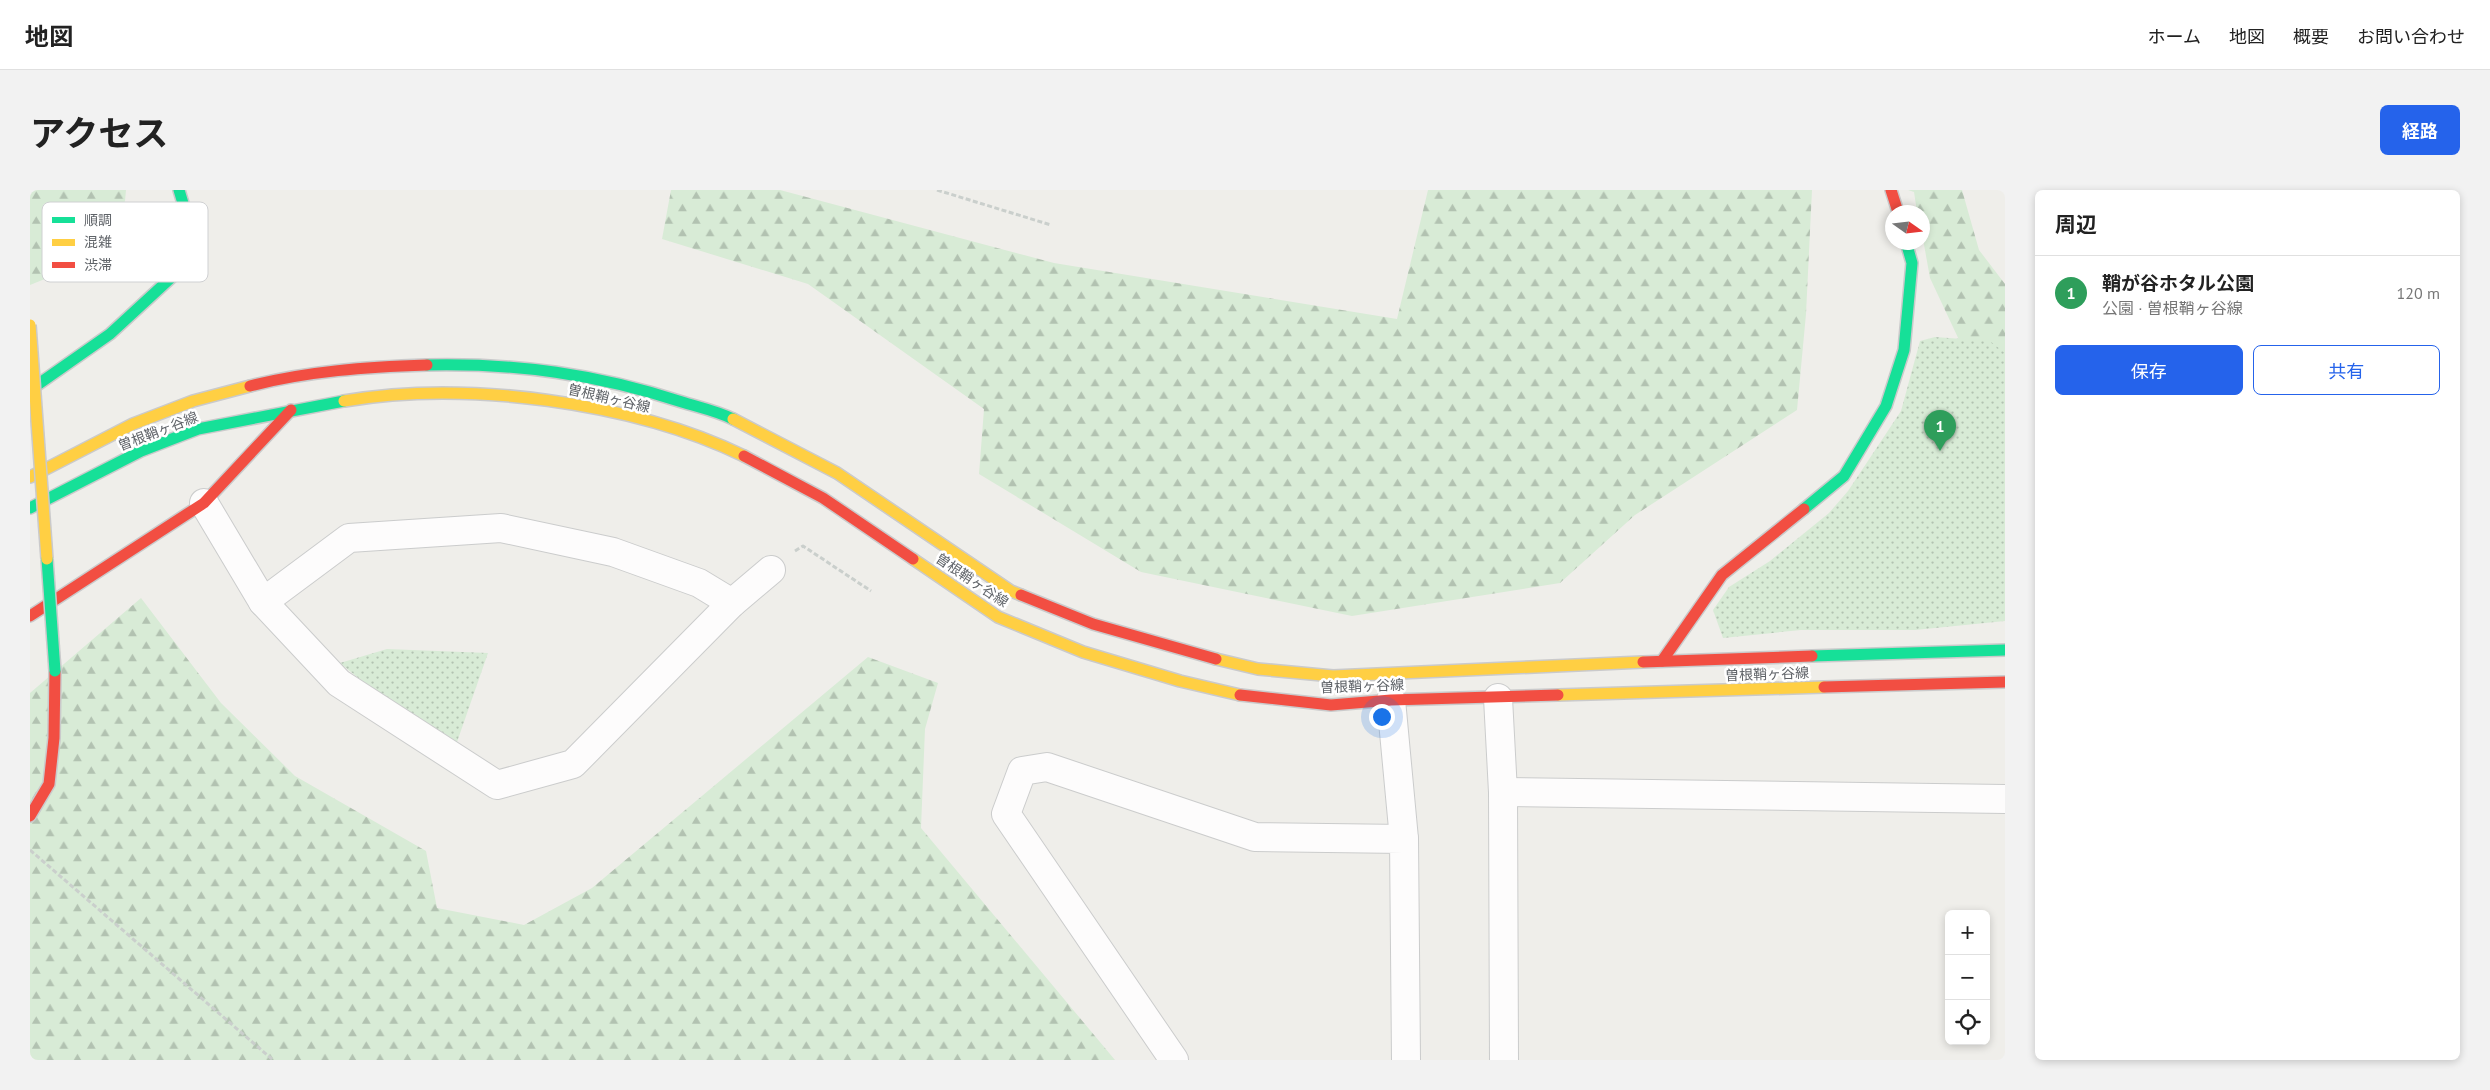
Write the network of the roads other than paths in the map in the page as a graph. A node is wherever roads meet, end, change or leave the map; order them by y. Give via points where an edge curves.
1 (179, 190) edge
2 (1891, 190) edge
3 (183, 202) edge
4 (1896, 205) edge
5 (1908, 250) edge
6 (166, 282) edge
7 (30, 325) edge
8 (30, 390) edge
9 (291, 410) junction
10 (30, 477) edge
11 (204, 503) junction
12 (30, 508) edge
13 (771, 570) road end
14 (263, 602) junction
15 (732, 603) junction
16 (30, 616) edge
17 (2005, 650) edge
18 (1662, 661) junction
19 (2005, 682) edge
20 (1498, 698) junction
21 (1391, 700) junction
22 (1503, 792) junction
23 (2005, 799) edge
24 (30, 816) edge
25 (1404, 839) junction
26 (1174, 1060) edge
27 (1406, 1060) edge
28 (1504, 1060) edge

1 - 3 main road
2 - 4 main road
5 - 18 main road via 1912,263 1904,350 1886,406 1844,476 1722,575
6 - 8 main road via 110,334
7 - 24 main road, bridge via 54,671 54,738 48,784
9 - 11 main road
9 - 12 main road, 曽根鞘ヶ谷線 via 198,429 141,451
9 - 21 main road, 曽根鞘ヶ谷線 via 376,395 468,394 542,398 637,418 718,444 788,478 865,525 998,617 1083,652 1180,681 1253,698 1331,704
10 - 18 main road, 曽根鞘ヶ谷線 via 132,424 193,401 286,376 376,366 470,364 546,369 645,390 729,417 837,473 1011,591 1093,624 1188,653 1258,669 1333,676
11 - 14 street
11 - 16 main road
13 - 15 street
14 - 15 street via 349,538 501,528 613,552 699,583
14 - 15 street via 339,683 497,785 573,764
17 - 18 main road, 曽根鞘ヶ谷線
19 - 20 main road, 曽根鞘ヶ谷線
20 - 21 main road, 曽根鞘ヶ谷線
20 - 22 street
21 - 25 street
22 - 23 street
22 - 28 street
25 - 26 street via 1255,837 1047,767 1022,771 1006,814
25 - 27 street

